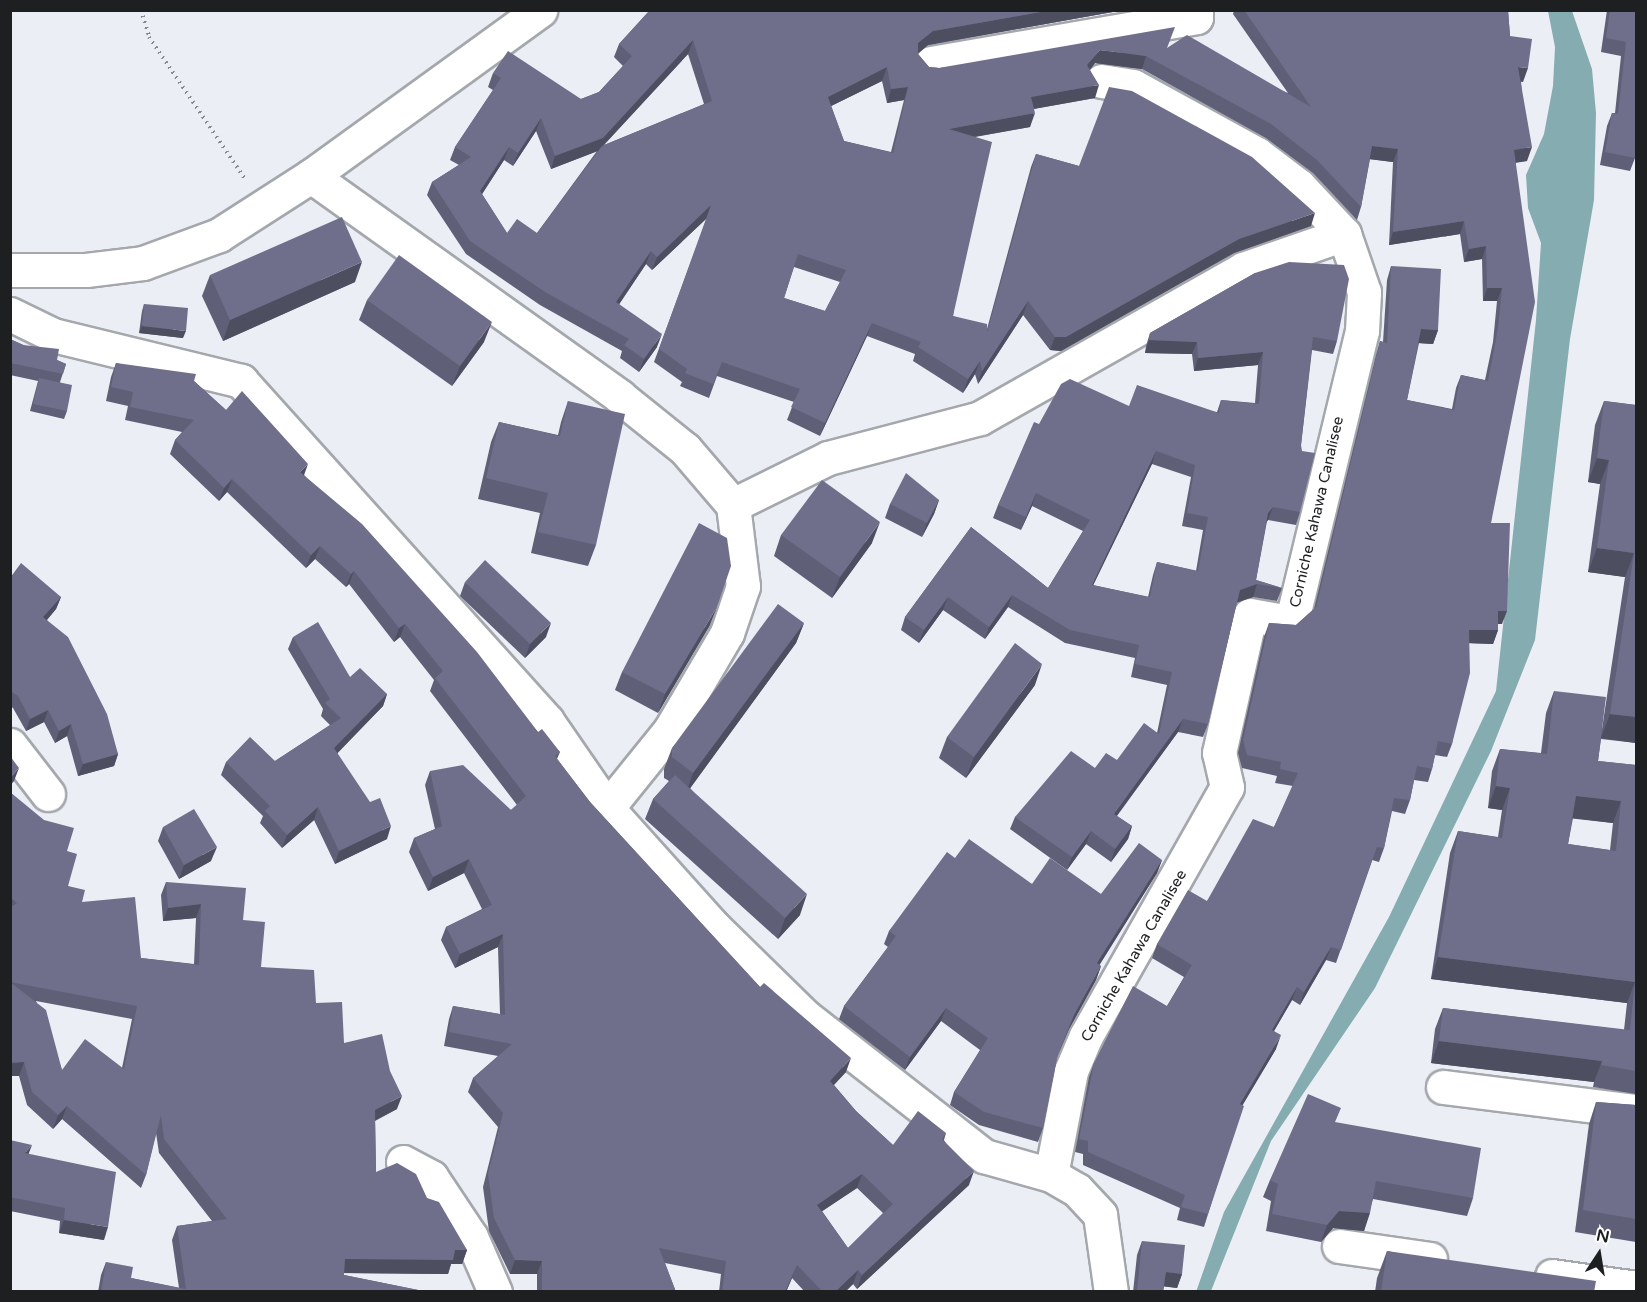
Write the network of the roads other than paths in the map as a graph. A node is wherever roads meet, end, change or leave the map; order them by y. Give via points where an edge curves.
1 (540, 10) edge
2 (1196, 10) edge
3 (930, 63) dead end
4 (1101, 81) dead end
5 (312, 176) junction
6 (1344, 234) junction
7 (10, 270) edge
8 (10, 314) edge
9 (733, 505) junction
10 (10, 745) edge
11 (48, 794) dead end
12 (607, 808) junction
13 (1443, 1087) dead end
14 (1636, 1111) edge
15 (403, 1161) dead end
16 (1051, 1175) junction
17 (1339, 1246) dead end
18 (1465, 1264) edge
19 (1522, 1272) edge
20 (1636, 1288) edge
21 (495, 1292) edge
22 (1111, 1292) edge

1 - 5 street
2 - 3 street via 1196,17
4 - 6 street, Corniche Kahawa Canalisee via 1133,86 1257,154 1299,186
5 - 7 street via 219,235 143,263
5 - 9 street via 619,396 686,449
6 - 9 street via 1243,269 980,418 828,458
6 - 16 street, Corniche Kahawa Canalisee via 1364,292 1362,331 1293,616 1283,621 1250,615 1219,753 1227,788 1086,1036 1071,1071
8 - 12 street via 53,335 241,381 547,721
9 - 12 street via 743,586 727,633 670,730
10 - 11 street
12 - 16 street via 713,926 806,1017 984,1156
13 - 14 street
15 - 21 street via 431,1178 471,1237
16 - 22 street via 1077,1190 1100,1215
17 - 18 street
19 - 20 street

